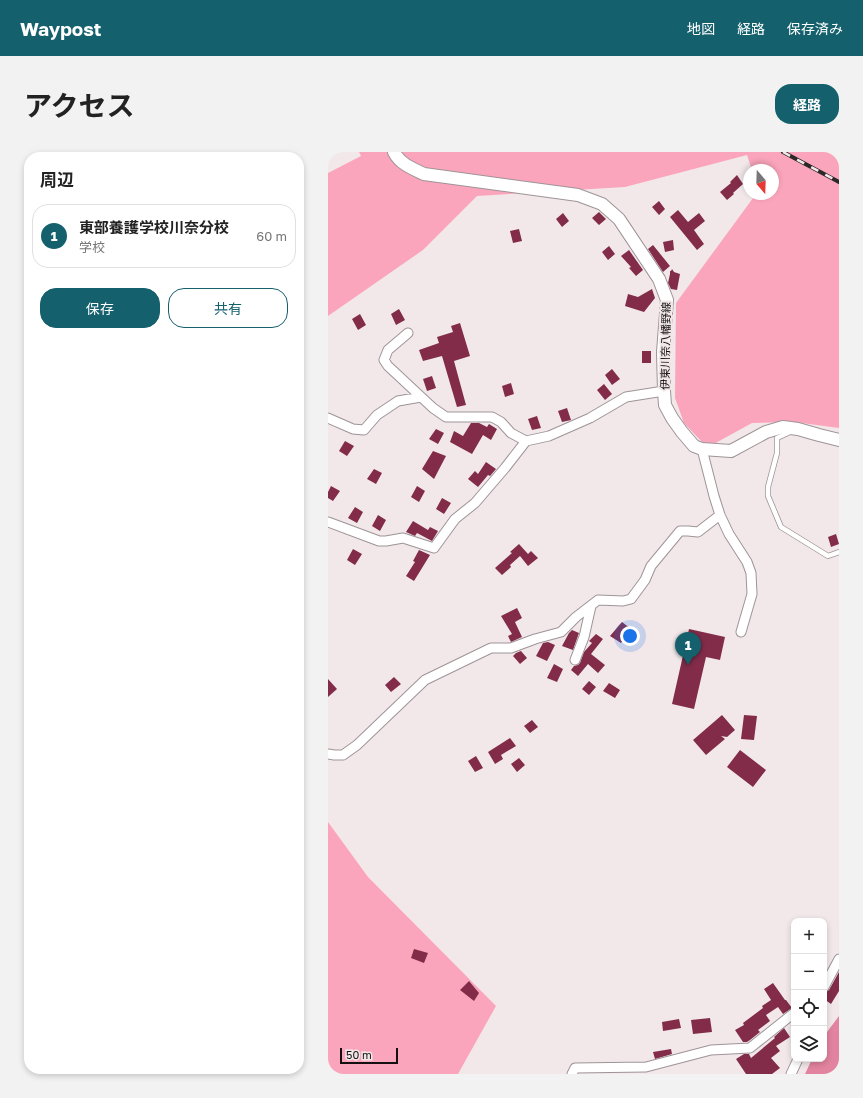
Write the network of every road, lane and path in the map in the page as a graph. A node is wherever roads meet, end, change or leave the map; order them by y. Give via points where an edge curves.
1 (394, 152) edge
2 (408, 333) dead end
3 (664, 391) junction
4 (421, 397) junction
5 (332, 420) edge
6 (328, 429) edge
7 (798, 429) junction
8 (839, 440) edge
9 (526, 441) junction
10 (702, 449) junction
11 (720, 515) junction
12 (328, 522) edge
13 (839, 552) edge
14 (591, 606) junction
15 (741, 632) dead end
16 (575, 660) dead end
17 (328, 754) edge
18 (839, 959) edge
19 (827, 981) edge
20 (791, 1016) edge
21 (797, 1062) edge
22 (572, 1074) edge
23 (791, 1074) edge

1 - 3 main road, 伊東川奈八幡野線 via 410,168 424,174 578,195 602,204 619,219 659,279 667,300 663,352
2 - 4 street via 388,350 384,360
3 - 9 street via 626,396 590,418 548,436
3 - 10 main road, 伊東川奈八幡野線 via 665,405 672,418 694,446
4 - 5 street via 398,401 377,415 364,430 353,429
4 - 9 street via 446,417 492,417 511,433
5 - 6 street
7 - 8 main road
7 - 10 main road via 783,426 731,451
7 - 13 lane via 777,438 777,453 768,496 781,527 828,556
9 - 12 street via 475,502 455,518 434,548 403,538 379,541
10 - 11 street
11 - 14 street via 698,532 680,531 650,566 645,580 631,599 598,600
11 - 15 street via 752,573 752,594
14 - 16 street via 584,637
14 - 17 street via 561,632 511,648 491,648 425,680 343,755
18 - 19 street
20 - 22 street via 750,1048 711,1050 646,1067 575,1068
21 - 23 street

